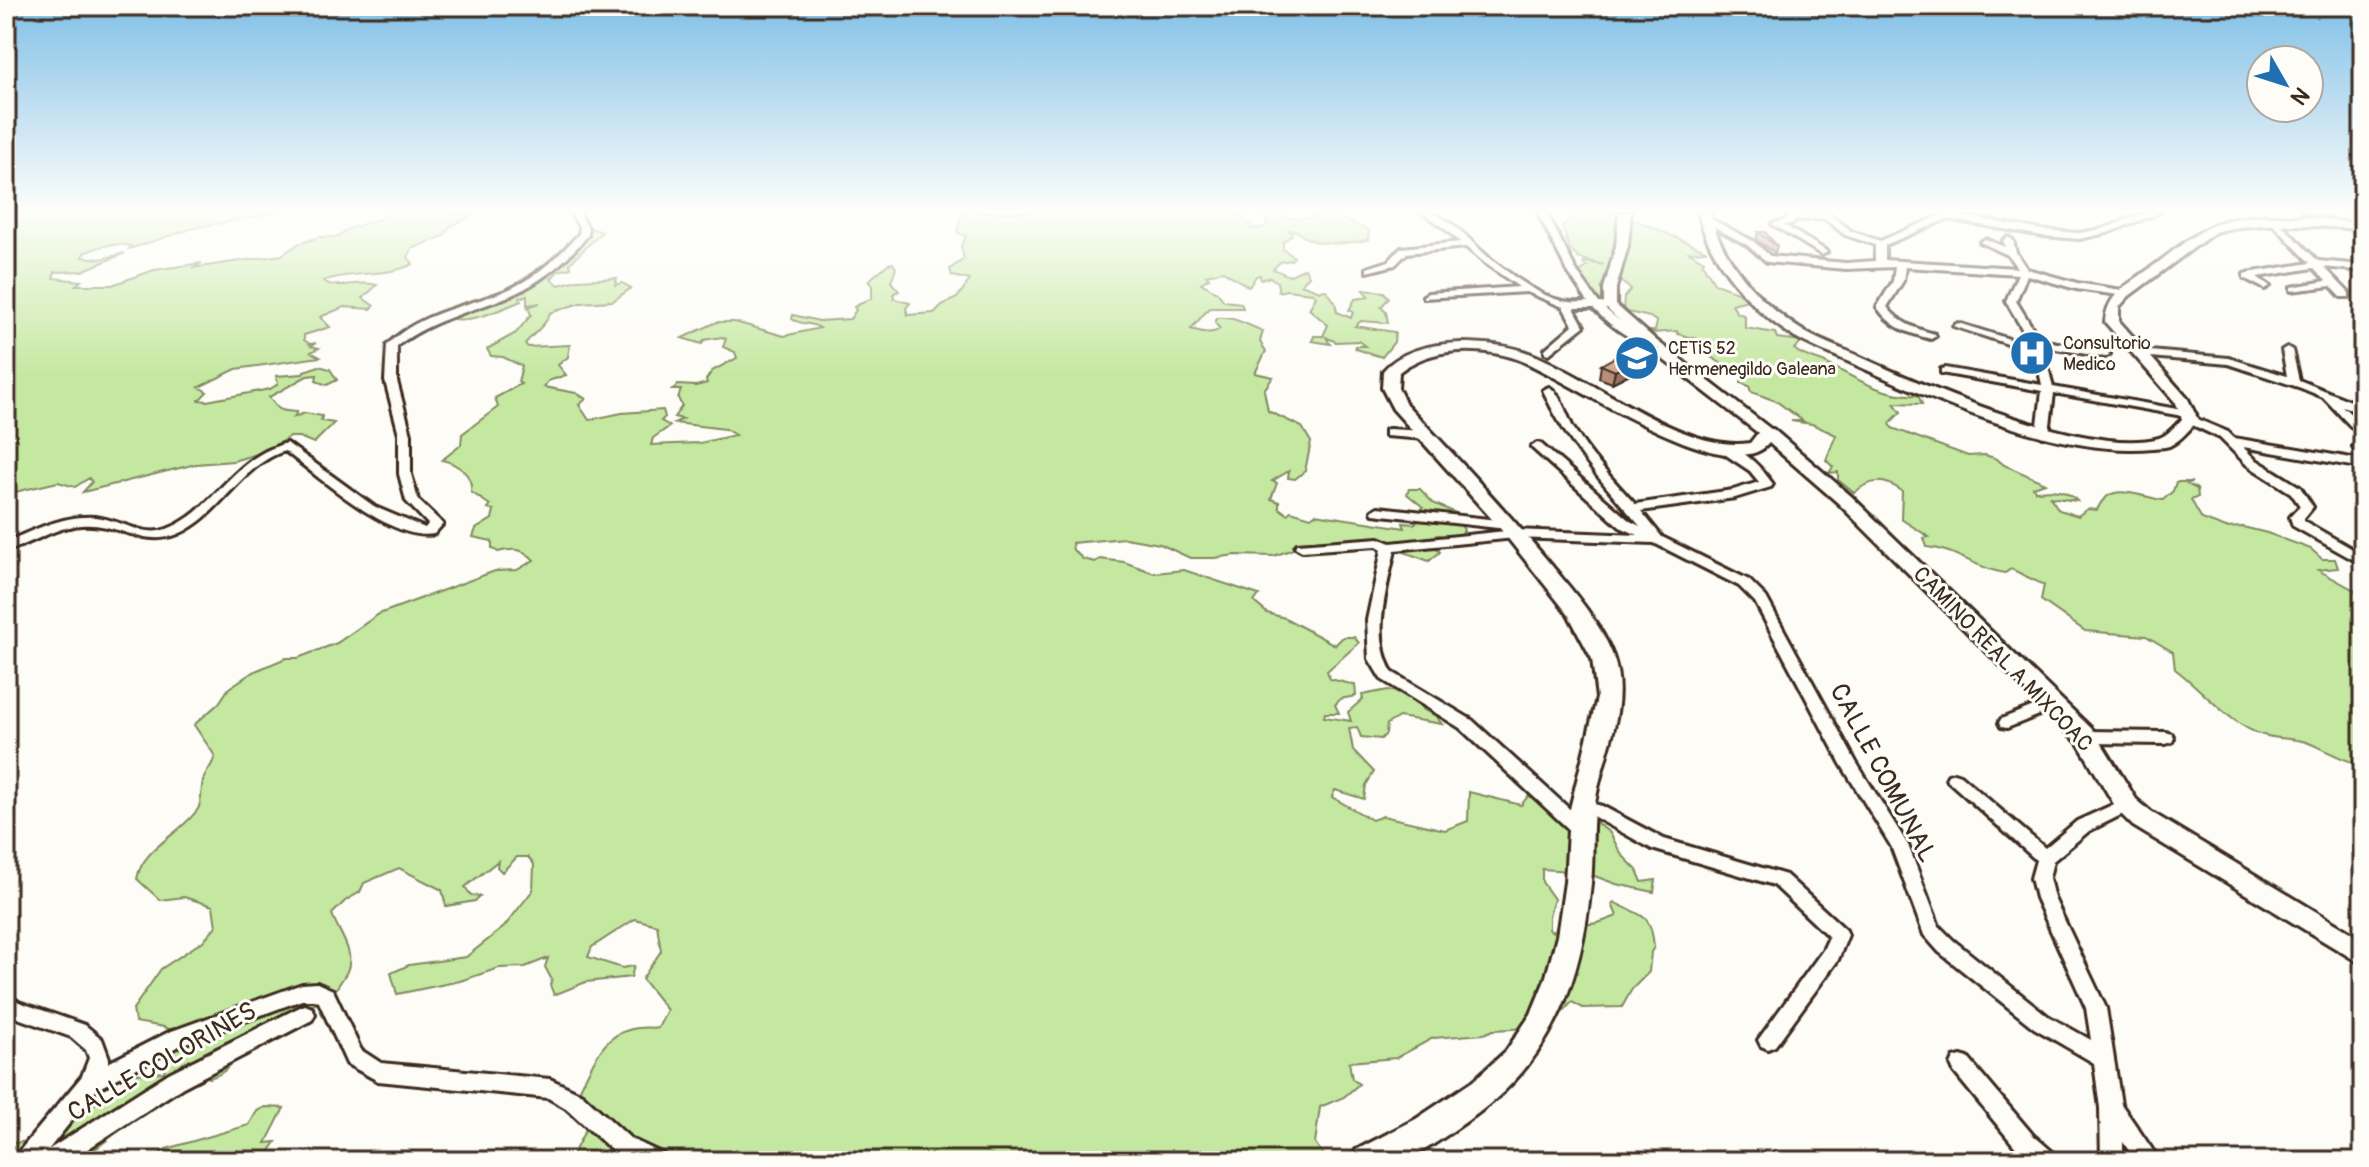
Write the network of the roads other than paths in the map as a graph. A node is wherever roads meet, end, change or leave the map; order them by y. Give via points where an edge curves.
1 (550, 266) edge
2 (1381, 266) edge
3 (1498, 266) edge
4 (1569, 266) edge
5 (1616, 266) edge
6 (1732, 266) edge
7 (1900, 266) edge
8 (1911, 266) edge
9 (2021, 266) edge
10 (2161, 266) edge
11 (2308, 266) edge
12 (2318, 266) edge
13 (2339, 266) edge
14 (2363, 268) edge
15 (1370, 270) dead end
16 (2024, 271) junction
17 (2330, 283) junction
18 (2265, 286) dead end
19 (1529, 289) junction
20 (2125, 293) junction
21 (2345, 295) dead end
22 (1428, 296) dead end
23 (2305, 298) dead end
24 (1567, 305) junction
25 (1603, 306) junction
26 (1958, 326) dead end
27 (1931, 336) dead end
28 (2036, 347) junction
29 (2287, 350) dead end
30 (1549, 351) dead end
31 (2139, 353) junction
32 (2105, 354) dead end
33 (1945, 371) dead end
34 (2294, 383) junction
35 (2050, 389) junction
36 (1549, 390) dead end
37 (2325, 394) junction
38 (2363, 410) edge
39 (2190, 417) junction
40 (2363, 432) edge
41 (1389, 433) dead end
42 (1767, 433) junction
43 (2043, 433) junction
44 (1426, 435) junction
45 (2229, 441) junction
46 (1537, 447) dead end
47 (1727, 450) junction
48 (2363, 464) edge
49 (1633, 508) junction
50 (1378, 511) dead end
51 (1511, 530) junction
52 (1659, 540) junction
53 (1387, 546) junction
54 (6, 547) edge
55 (1302, 547) dead end
56 (2363, 561) edge
57 (2051, 704) junction
58 (2007, 723) dead end
59 (2086, 737) junction
60 (2166, 738) dead end
61 (1954, 779) dead end
62 (2127, 805) junction
63 (1583, 807) junction
64 (1581, 831) junction
65 (2045, 858) junction
66 (2363, 954) edge
67 (6, 1002) edge
68 (305, 1014) dead end
69 (1768, 1040) dead end
70 (2103, 1058) junction
71 (1961, 1065) dead end
72 (90, 1082) junction
73 (2111, 1108) junction
74 (25, 1161) edge
75 (50, 1161) edge
76 (655, 1161) edge
77 (1367, 1161) edge
78 (2047, 1161) edge
79 (2112, 1161) edge
80 (2149, 1161) edge

1 - 54 street via 511,291 418,327 392,345 391,381 405,434 405,474 412,501 436,524 429,531 370,510 287,447 260,458 195,518 166,534 128,533 90,520
2 - 15 street
3 - 19 street
4 - 25 street via 1581,289
5 - 25 street
6 - 43 street via 1755,298 1786,326
7 - 27 street via 1898,281 1882,307 1906,328
8 - 16 street
9 - 16 street
10 - 20 street
11 - 18 street via 2247,276
12 - 17 street
13 - 14 street
16 - 20 street
16 - 28 street via 2011,301
17 - 21 street
17 - 23 street via 2294,289
19 - 22 street
19 - 24 street
20 - 31 street via 2110,317
24 - 25 street
24 - 30 street via 1579,326
25 - 42 street
26 - 28 street
28 - 32 street
28 - 35 street
29 - 34 street
31 - 34 street via 2219,359
31 - 39 street
33 - 35 street
34 - 37 street
35 - 39 street
35 - 43 street
36 - 49 street, CALLE COMUNAL via 1559,416 1593,466
37 - 38 street
37 - 40 street
39 - 43 street via 2186,432 2154,444 2105,445
39 - 45 street
41 - 44 street
42 - 47 main road via 1752,448
42 - 57 main road, CAMINO REAL A MIXCOAC via 1860,511
44 - 47 main road via 1399,406 1390,388 1391,371 1429,351 1469,347 1527,358 1673,432
44 - 51 main road
45 - 48 street
45 - 56 street via 2302,497 2307,507 2298,523
46 - 52 street via 1625,524
47 - 49 street via 1767,484 1735,494
49 - 52 street, CALLE COMUNAL
50 - 51 street
51 - 52 street, CALLE COMUNAL
51 - 53 street
51 - 63 main road via 1587,626 1604,661 1603,725
52 - 70 street, CALLE COMUNAL via 1744,583 1761,600 1899,845 1931,930 2041,1022
53 - 55 street
53 - 64 street via 1374,620 1377,659 1386,675 1466,724
57 - 58 street
57 - 59 main road, CAMINO REAL A MIXCOAC
59 - 60 street
59 - 62 main road, CAMINO REAL A MIXCOAC
61 - 65 street
62 - 65 street via 2083,826
62 - 66 main road, CAMINO REAL A MIXCOAC
63 - 64 main road
63 - 69 street via 1658,844 1780,880 1839,935 1831,954
64 - 77 main road via 1568,952 1536,1031 1516,1060 1465,1104
65 - 70 street via 2040,878 2045,898 2096,1008
67 - 72 street via 78,1031 95,1045 99,1058
68 - 75 street, CALLE COLORINES via 176,1080
70 - 73 street
71 - 78 street
72 - 74 street
72 - 76 street via 176,1038 317,991 326,996 354,1057 378,1072 550,1089 574,1101 623,1146
73 - 79 street
73 - 80 street

